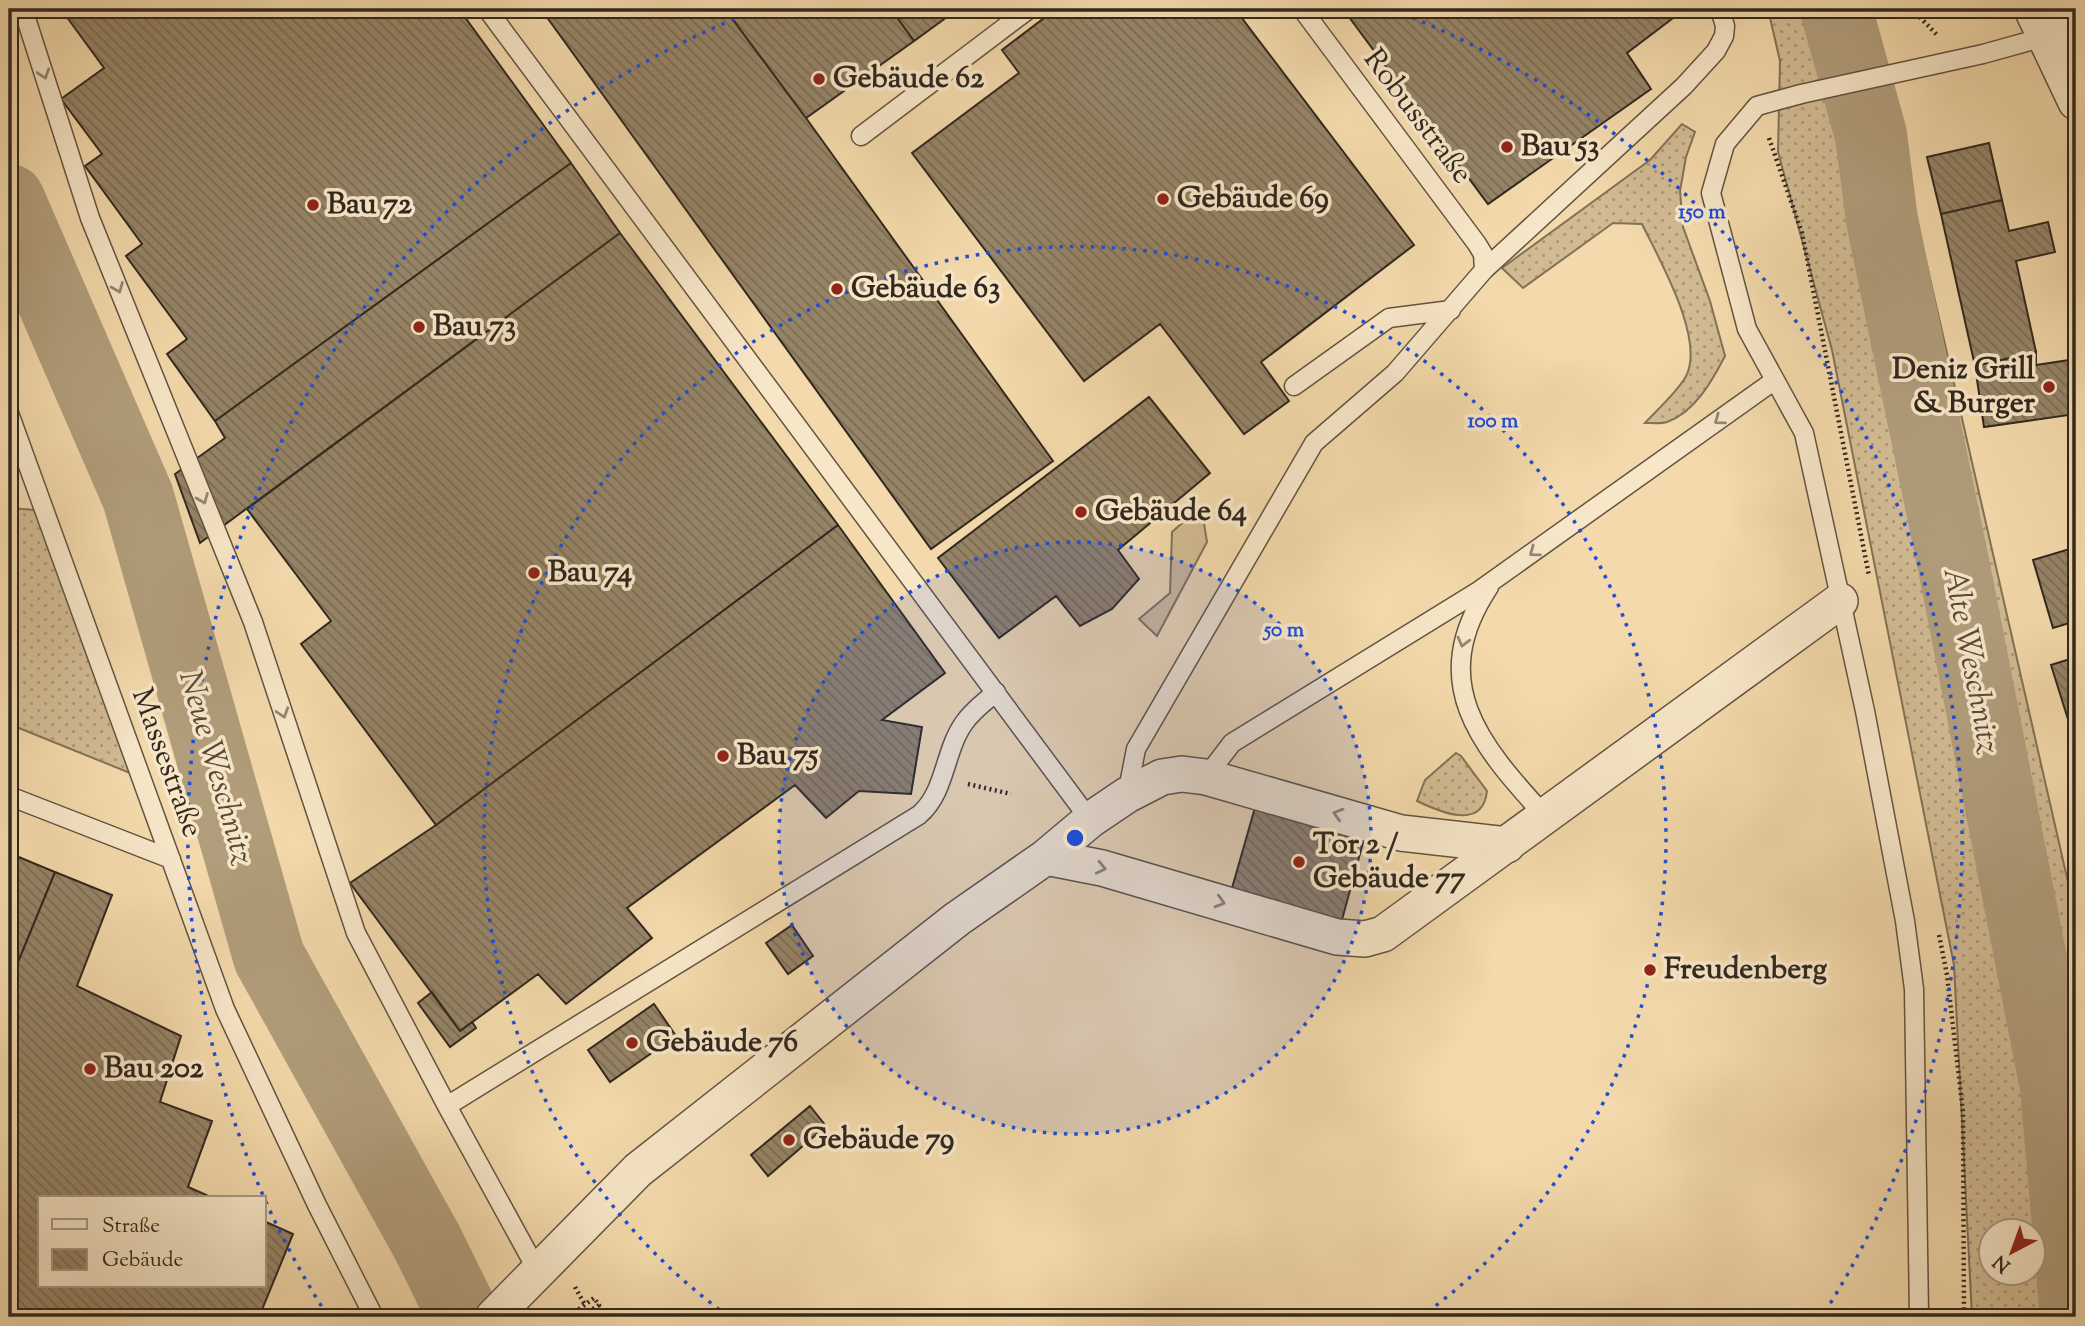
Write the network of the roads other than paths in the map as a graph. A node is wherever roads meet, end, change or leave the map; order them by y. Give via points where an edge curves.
1 (23, 9) edge
2 (487, 9) edge
3 (1029, 9) edge
4 (1302, 9) edge
5 (1720, 9) edge
6 (2038, 23) edge
7 (2076, 24) edge
8 (2076, 102) edge
9 (861, 136) dead end
10 (1484, 265) junction
11 (1451, 310) junction
12 (1775, 380) junction
13 (1294, 386) dead end
14 (9, 413) edge
15 (1493, 581) junction
16 (1840, 601) junction
17 (996, 692) junction
18 (1206, 778) junction
19 (1127, 795) junction
20 (9, 796) edge
21 (1545, 816) junction
22 (1090, 820) junction
23 (1507, 845) junction
24 (1046, 857) junction
25 (171, 859) junction
26 (444, 1101) junction
27 (537, 1270) junction
28 (502, 1308) edge
29 (374, 1317) edge
30 (1914, 1317) edge

1 -> 26 lane via 90,218 253,622 356,933
2 - 17 lane
3 - 9 lane
4 - 10 lane, Robusstraße via 1477,244
5 - 10 lane via 1724,36 1684,86
6 - 7 street
6 - 8 street
6 - 12 lane via 1983,54 1757,106 1725,144 1711,193 1747,329
10 - 11 lane
11 - 13 lane via 1389,318
11 - 19 lane via 1395,373 1314,443 1136,750
12 -> 15 lane
12 - 16 lane via 1804,433
14 - 25 lane, Massestraße
15 - 18 lane via 1232,743
15 -> 21 lane via 1472,614 1461,646 1460,678 1473,720 1487,744
16 - 21 street
16 - 30 lane via 1905,921 1914,989 1919,1314
17 - 22 lane
17 - 26 lane via 964,723 928,807 919,815
18 - 19 street via 1162,777
23 -> 18 street via 1401,833
19 - 22 street
20 - 25 lane
21 - 23 street
22 - 24 street
24 -> 23 street via 1102,868 1337,937 1365,939 1383,934
24 - 27 street via 957,919 638,1170
25 - 29 lane, Massestraße via 225,1009
26 - 27 lane
27 - 28 street

